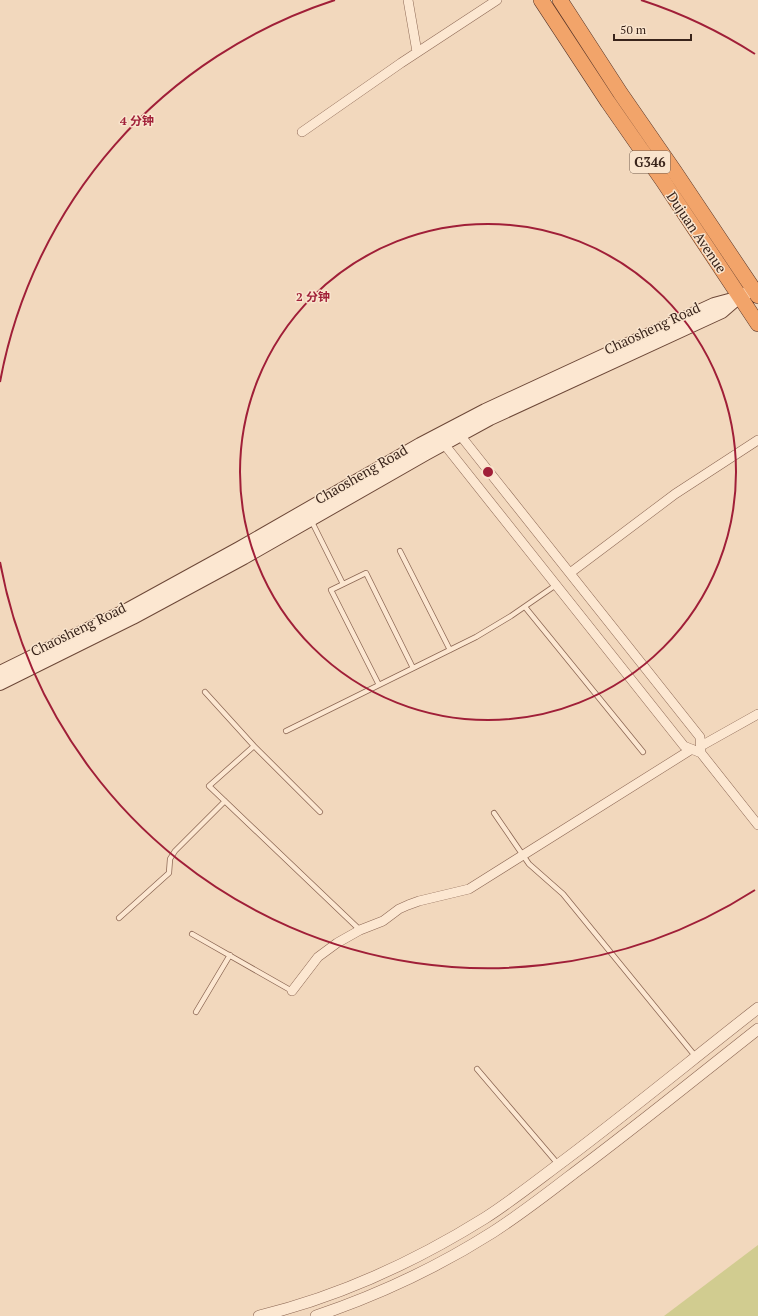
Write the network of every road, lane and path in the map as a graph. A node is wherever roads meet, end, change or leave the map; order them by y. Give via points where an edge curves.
1 (408, 0) edge
2 (497, 0) edge
3 (541, 0) edge
4 (560, 0) edge
5 (418, 52) junction
6 (302, 132) dead end
7 (757, 291) edge
8 (740, 297) junction
9 (758, 324) edge
10 (460, 435) junction
11 (758, 440) edge
12 (444, 444) junction
13 (311, 520) junction
14 (400, 551) dead end
15 (570, 573) junction
16 (343, 584) junction
17 (556, 585) junction
18 (525, 607) junction
19 (450, 650) junction
20 (413, 668) junction
21 (0, 672) edge
22 (0, 684) edge
23 (379, 686) junction
24 (205, 692) dead end
25 (758, 714) edge
26 (286, 731) dead end
27 (254, 746) junction
28 (692, 749) junction
29 (701, 750) junction
30 (643, 752) dead end
31 (225, 801) junction
32 (320, 812) dead end
33 (494, 813) dead end
34 (758, 825) edge
35 (523, 855) junction
36 (119, 918) dead end
37 (360, 930) junction
38 (192, 934) dead end
39 (230, 955) junction
40 (292, 991) joint
41 (758, 1008) edge
42 (196, 1012) dead end
43 (758, 1029) edge
44 (696, 1057) junction
45 (477, 1069) dead end
46 (558, 1165) junction
47 (259, 1316) edge
48 (316, 1316) edge

1 - 5 street
2 - 5 street
3 - 8 highway, Dujuan Avenue / G346
4 - 7 highway, Dujuan Avenue / G346 via 617,88
5 - 6 street
7 - 8 main road, Chaosheng Road
8 - 9 highway, Dujuan Avenue / G346
8 - 10 main road, Chaosheng Road via 722,312
8 - 21 main road, Chaosheng Road via 714,304 485,410 128,609
10 - 12 main road, Chaosheng Road
10 - 15 street
11 - 15 street via 675,494
12 - 13 main road, Chaosheng Road
12 - 17 street
13 - 16 lane
13 - 22 main road, Chaosheng Road via 133,618
14 - 19 lane
15 - 29 street via 700,737
16 - 20 lane via 366,573
16 - 23 lane via 331,590
17 - 18 lane
17 - 28 street via 684,746
18 - 19 lane
18 - 30 lane
19 - 20 lane
20 - 23 lane
23 - 26 lane
24 - 27 lane
25 - 29 street
27 - 31 lane via 210,786
27 - 32 lane
28 - 29 street
28 - 35 street
29 - 34 street
31 - 36 lane via 175,851 170,859 169,873
31 - 37 lane
33 - 35 lane
35 - 37 street via 469,889 408,905 383,921
35 - 44 lane via 529,864 563,894
37 - 40 street via 318,957
38 - 39 lane
39 - 40 lane
39 - 42 lane
41 - 44 street
43 - 48 street via 607,1149 494,1231 413,1276
44 - 46 street
45 - 46 lane
46 - 47 street via 485,1218 412,1259 324,1296

